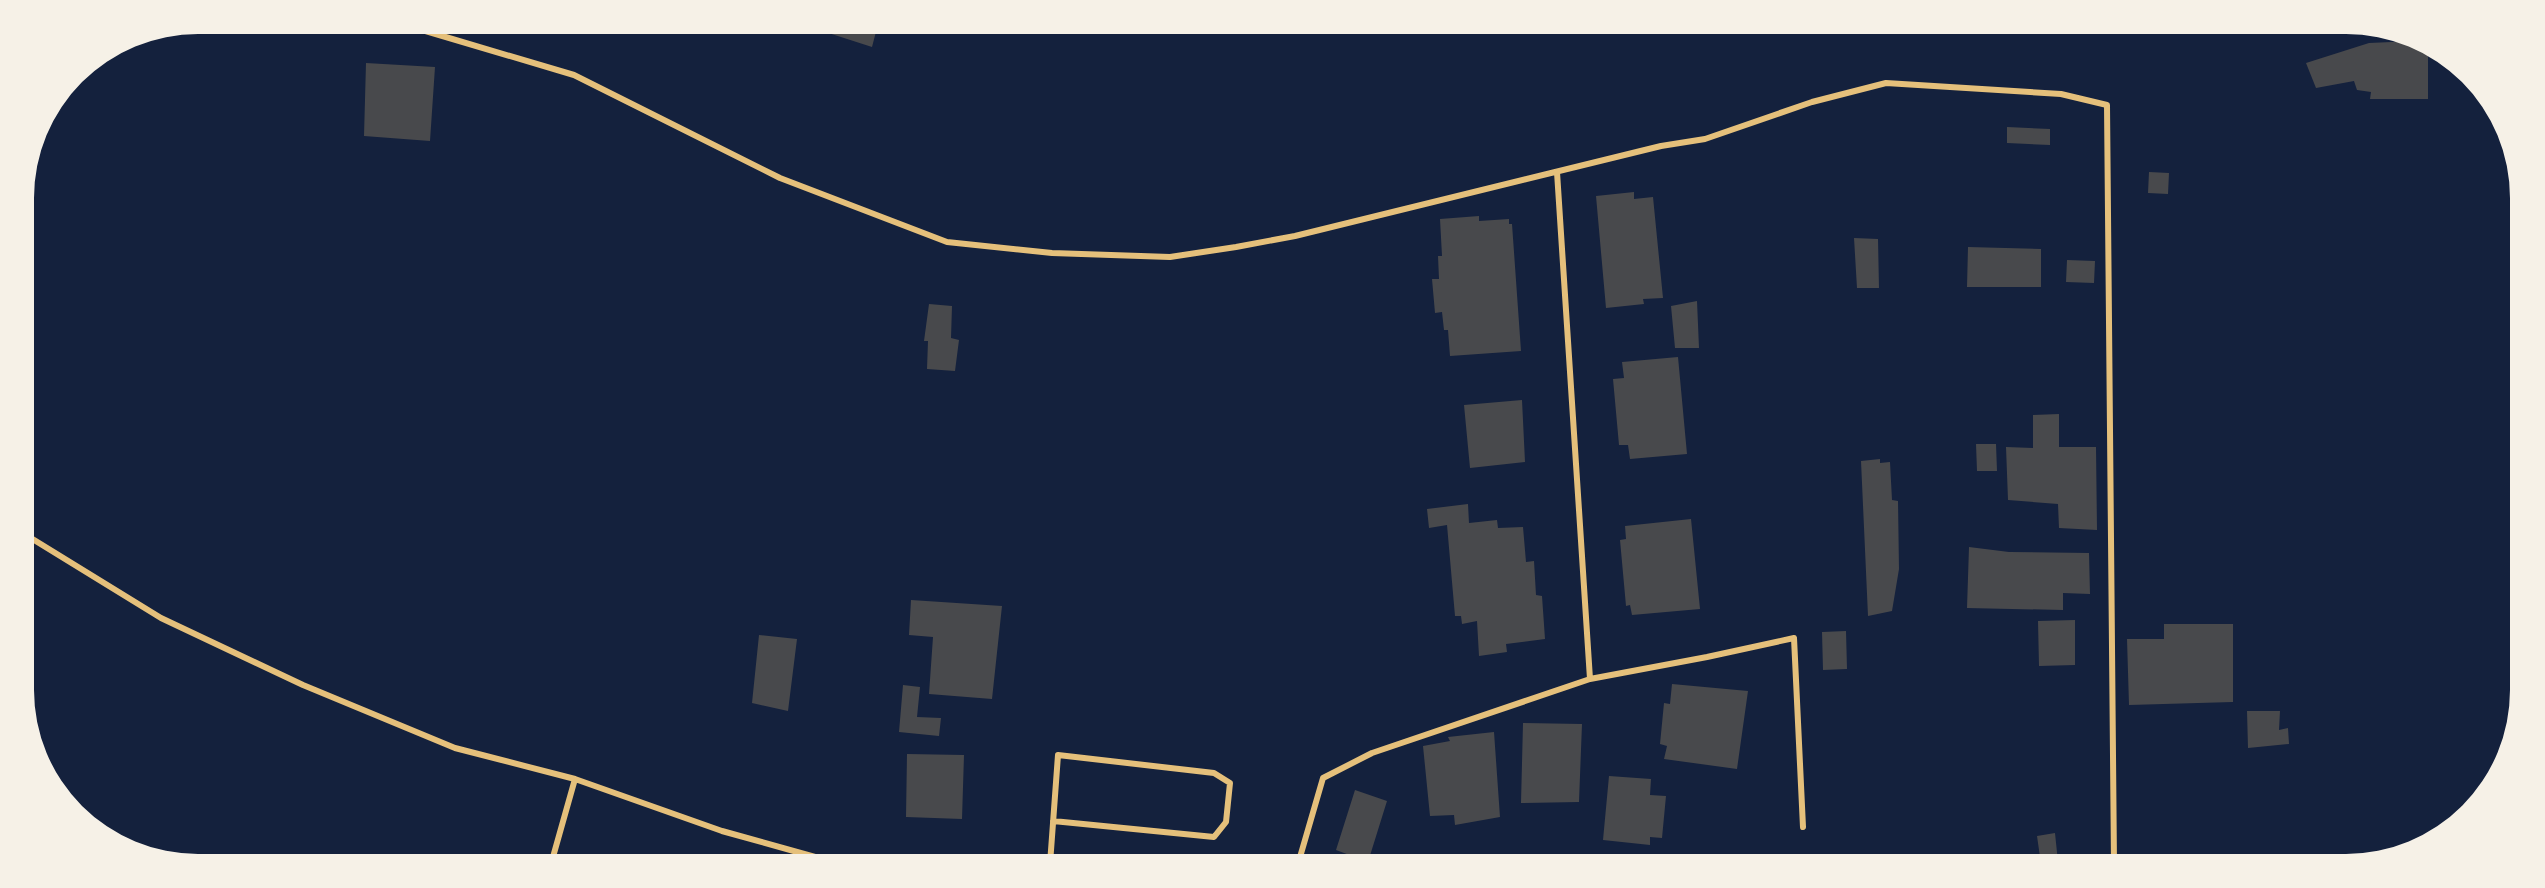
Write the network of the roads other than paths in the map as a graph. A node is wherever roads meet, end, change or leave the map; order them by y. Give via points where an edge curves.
1 (436, 34) edge
2 (1557, 172) junction
3 (34, 540) edge
4 (1590, 679) junction
5 (575, 780) junction
6 (1053, 821) junction
7 (1803, 827) dead end
8 (1301, 853) edge
9 (2114, 853) edge
10 (554, 854) edge
11 (803, 854) edge
12 (1051, 854) edge

1 - 2 street via 574,75 780,178 947,242 1052,253 1170,257 1295,236
2 - 4 street
2 - 9 street via 1705,139 1812,102 1886,82 2061,94 2107,105
3 - 5 street via 161,618 303,685 455,748
4 - 7 street via 1794,638
4 - 8 street via 1372,753 1323,778
5 - 10 street
5 - 11 street via 722,831
6 - 6 street via 1058,755 1214,773 1230,783 1226,822 1214,837
6 - 12 street

